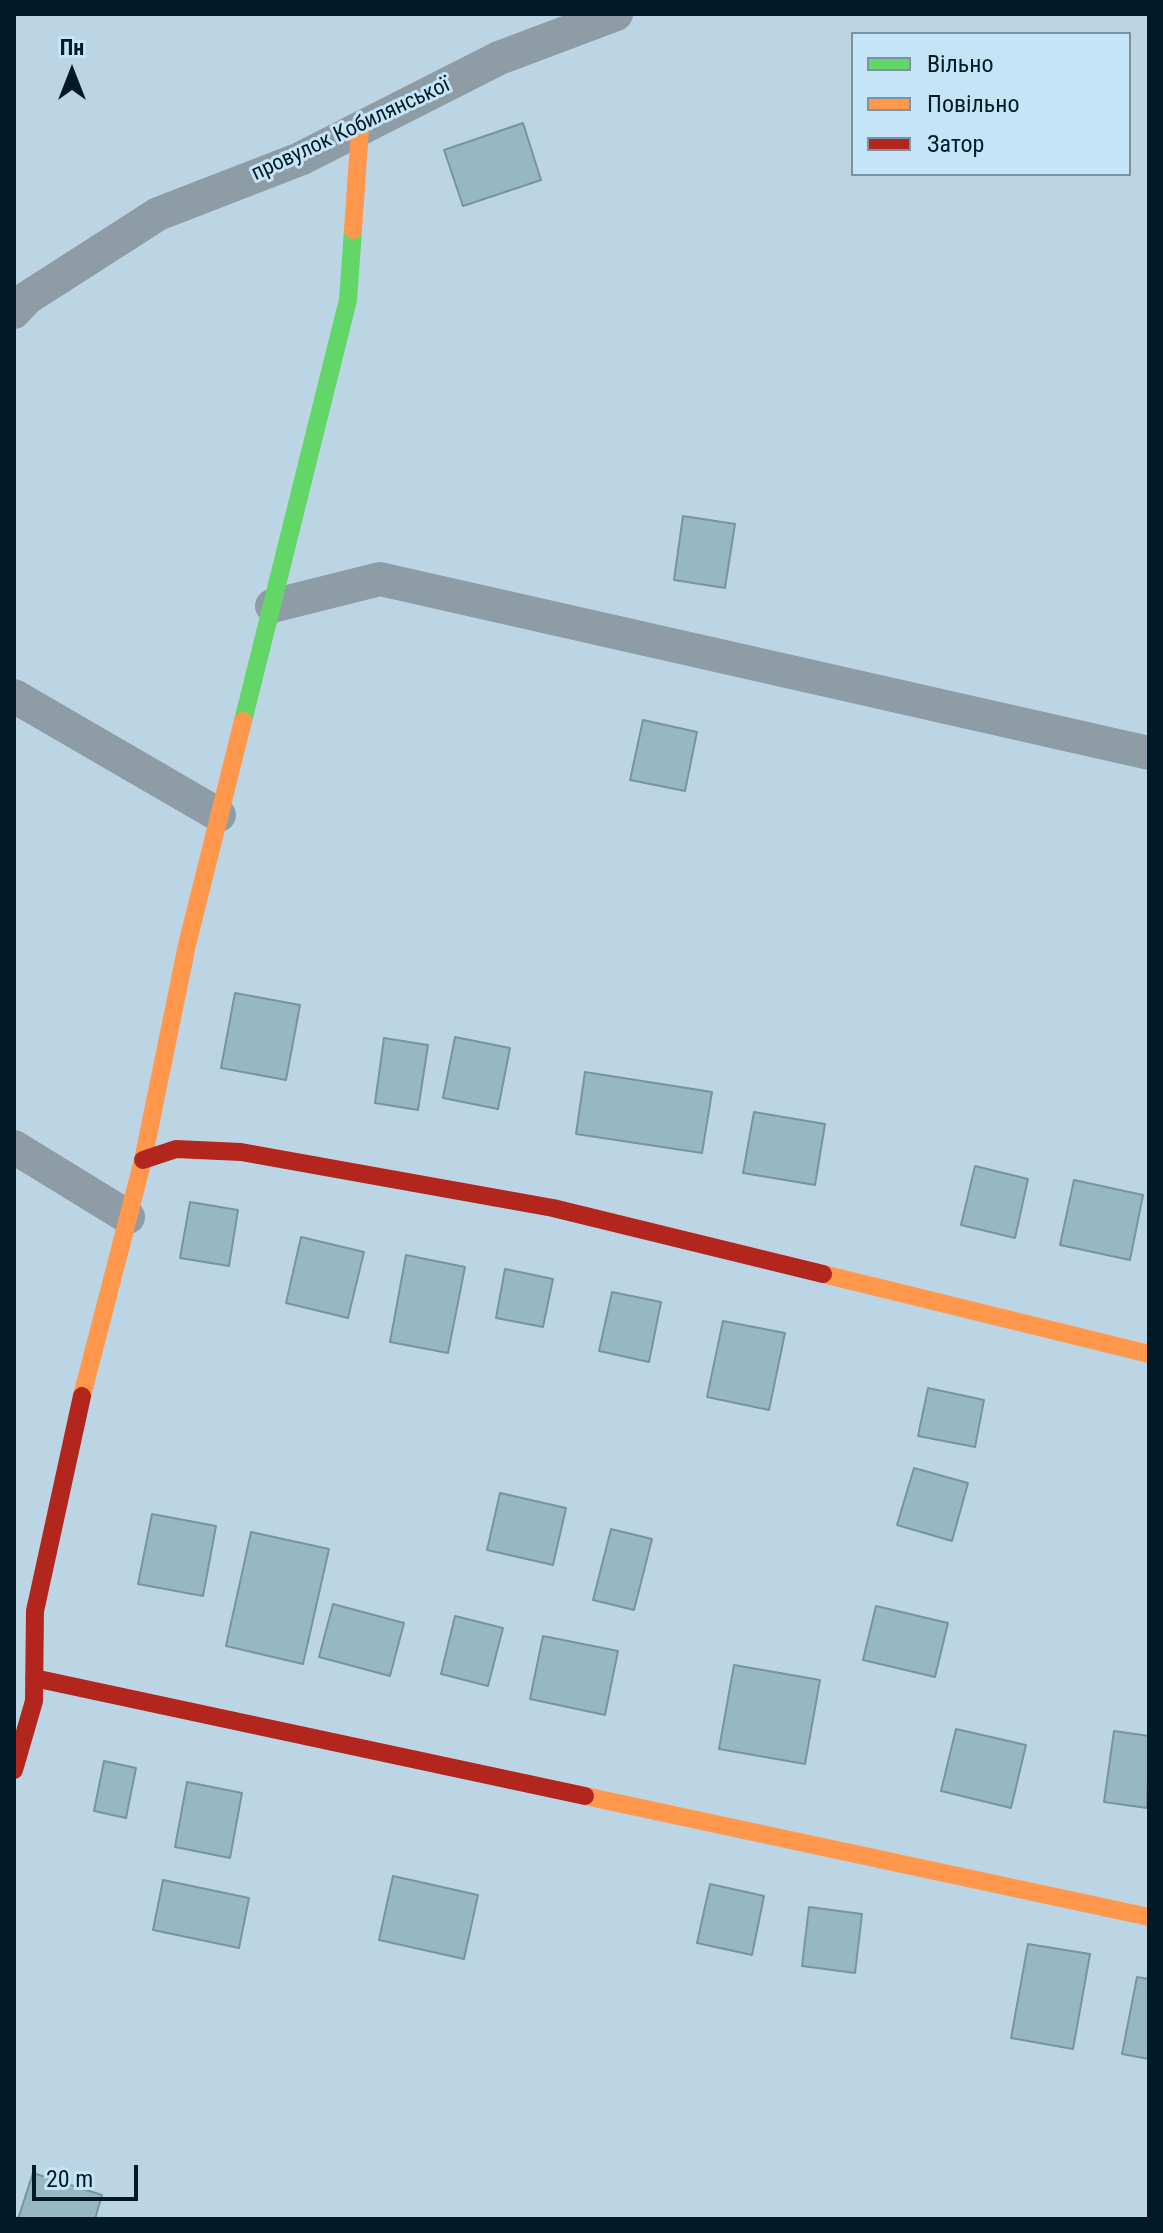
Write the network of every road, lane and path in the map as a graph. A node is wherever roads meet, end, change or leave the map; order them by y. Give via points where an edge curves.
1 (616, 14) edge
2 (360, 129) junction
3 (14, 312) edge
4 (272, 606) junction
5 (14, 696) edge
6 (1149, 753) edge
7 (219, 815) junction
8 (14, 1147) edge
9 (143, 1160) junction
10 (128, 1217) junction
11 (1149, 1354) edge
12 (24, 1606) edge
13 (34, 1678) junction
14 (14, 1770) edge
15 (1149, 1917) edge

1 - 2 street, провулок Кобилянської via 499,58
2 - 3 street, провулок Кобилянської via 300,159 158,214 27,298
2 - 4 street via 348,300
4 - 6 street via 380,579
4 - 7 street
5 - 7 street
7 - 9 street
8 - 10 street
9 - 10 street
9 - 11 street via 176,1149 241,1152 553,1208
10 - 12 street
12 - 13 street
13 - 14 street via 34,1701
13 - 15 street

